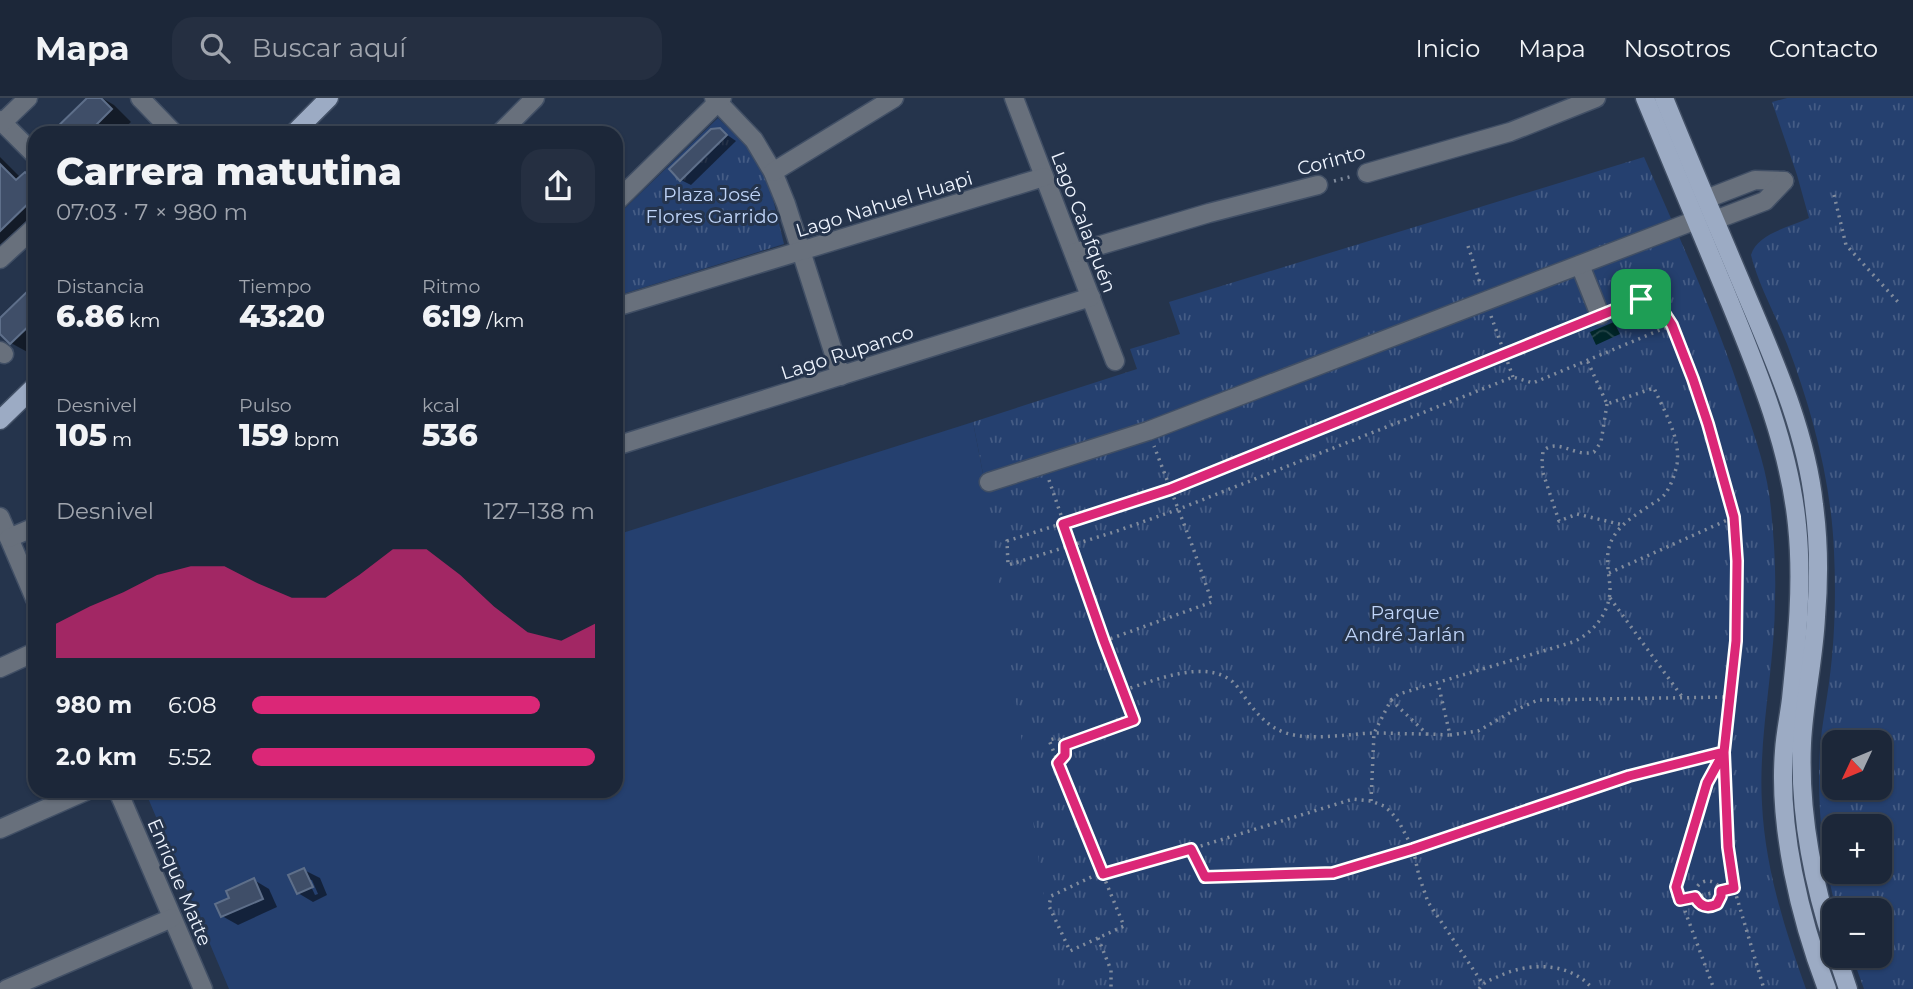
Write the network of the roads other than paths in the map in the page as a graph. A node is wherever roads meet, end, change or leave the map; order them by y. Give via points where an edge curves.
1 (28, 98) edge
2 (141, 98) edge
3 (535, 98) edge
4 (894, 98) edge
5 (1014, 98) edge
6 (1596, 98) edge
7 (1645, 98) edge
8 (1664, 98) edge
9 (718, 99) edge
10 (323, 100) edge
11 (1, 122) edge
12 (167, 126) edge
13 (300, 126) edge
14 (507, 126) edge
15 (28, 148) edge
16 (773, 172) junction
17 (1367, 173) road end
18 (1044, 177) junction
19 (1318, 186) road end
20 (623, 195) edge
21 (1706, 199) junction
22 (1696, 220) junction
23 (1715, 220) junction
24 (28, 233) edge
25 (801, 251) junction
26 (1074, 253) junction
27 (0, 259) edge
28 (1580, 265) junction
29 (1091, 297) junction
30 (623, 305) edge
31 (1600, 315) road end
32 (1115, 361) dead end
33 (841, 376) junction
34 (28, 393) edge
35 (0, 420) edge
36 (623, 444) edge
37 (989, 482) dead end
38 (0, 517) edge
39 (28, 530) edge
40 (9, 538) junction
41 (28, 583) edge
42 (28, 655) edge
43 (0, 668) edge
44 (70, 798) edge
45 (121, 798) edge
46 (0, 829) edge
47 (1822, 904) edge
48 (172, 918) junction
49 (1841, 968) edge
50 (7, 989) edge
51 (203, 989) edge
52 (1827, 989) edge
53 (1848, 989) edge

1 - 11 street
2 - 12 street
3 - 14 street
4 - 16 street
5 - 18 street, Lago Calafquén
6 - 17 street, Corinto via 1510,132
7 - 22 main road
8 - 21 main road
9 - 16 street via 754,140
9 - 20 street
10 - 13 main road
11 - 15 street
16 - 25 street
18 - 25 street, Lago Nahuel Huapi
18 - 26 street, Lago Calafquén
19 - 26 street, Corinto
21 - 23 main road
21 - 23 street via 1755,180 1784,181 1765,201
22 - 28 street
22 - 52 main road via 1754,361 1794,502 1800,592 1784,752 1785,805 1796,884
23 - 47 main road via 1782,384 1808,469 1817,533 1818,587 1802,772 1808,842
24 - 27 street
25 - 30 street, Lago Nahuel Huapi
25 - 33 street
26 - 29 street, Lago Calafquén
28 - 31 street
28 - 37 street via 1148,430
29 - 32 street, Lago Calafquén
29 - 33 street, Lago Rupanco
33 - 36 street, Lago Rupanco
34 - 35 main road
38 - 40 street
39 - 40 street
40 - 41 street
42 - 43 street
44 - 46 street
45 - 48 street, Enrique Matte
48 - 50 street
48 - 51 street, Enrique Matte
49 - 53 main road

